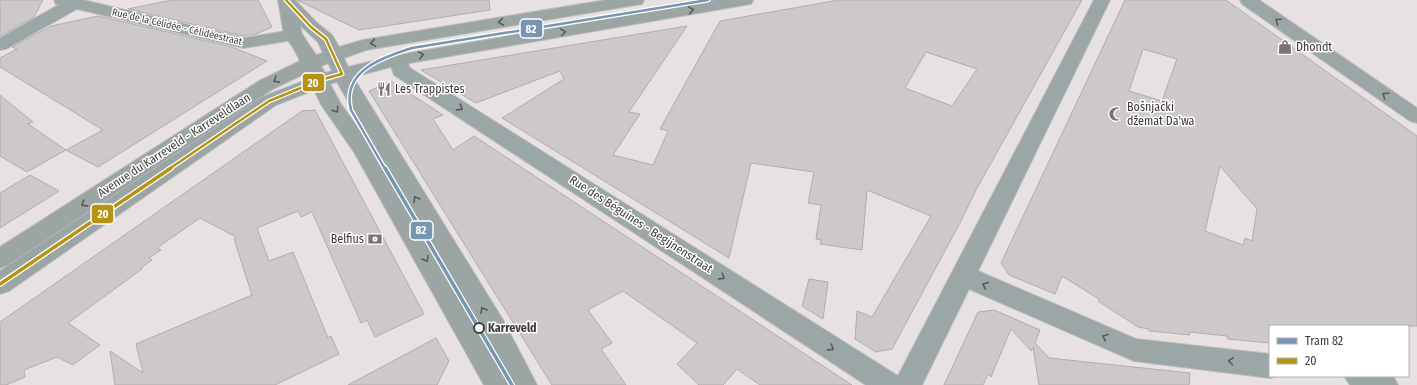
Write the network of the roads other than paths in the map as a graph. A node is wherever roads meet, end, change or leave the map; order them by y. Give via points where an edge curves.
1 (636, 0) edge
2 (745, 0) edge
3 (1102, 0) edge
4 (1248, 0) edge
5 (286, 1) edge
6 (69, 2) edge
7 (293, 35) junction
8 (0, 45) edge
9 (333, 54) junction
10 (398, 60) junction
11 (315, 72) junction
12 (342, 74) junction
13 (1417, 117) edge
14 (0, 259) edge
15 (964, 276) junction
16 (0, 284) edge
17 (1269, 366) edge
18 (1369, 377) edge
19 (503, 381) edge
20 (889, 385) edge
21 (908, 385) edge
22 (1384, 385) edge

1 -> 9 street via 410,36
10 -> 2 street, Avenue du Karreveld - Karreveldlaan
3 - 15 street
13 -> 4 street
5 - 7 street
5 - 9 street via 326,39
6 - 7 street, Rue de la Célidée - Célidéestraat via 244,43
6 - 8 street
7 - 11 street
9 - 11 street
9 - 12 street
10 - 12 street, Avenue du Karreveld - Karreveldlaan
10 -> 20 street, Rue des Béguines - Begijnenstraat via 401,71
11 - 12 street, Avenue du Karreveld - Karreveldlaan
11 -> 14 street, Avenue du Karreveld - Karreveldlaan via 266,85
11 - 16 street, Avenue du Karreveld - Karreveldlaan via 269,100
11 -> 19 street via 332,106 363,148
19 -> 12 street via 494,328
17 -> 15 street via 1134,350
15 - 21 street
18 - 22 street

